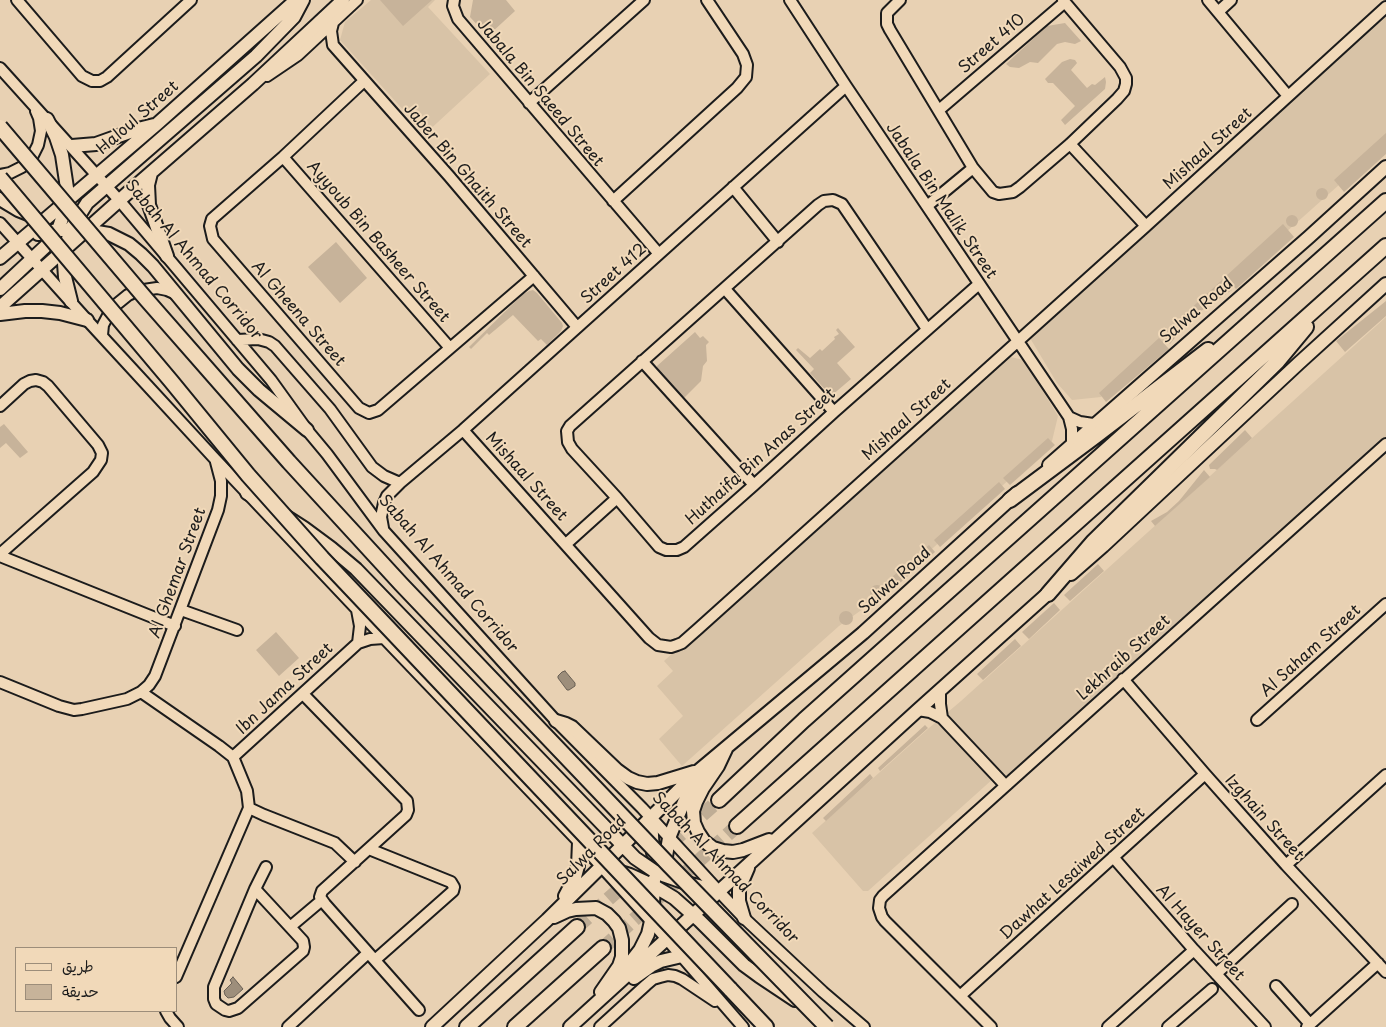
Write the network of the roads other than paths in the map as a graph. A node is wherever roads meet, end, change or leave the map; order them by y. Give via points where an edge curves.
1 (17, 0) edge
2 (190, 0) edge
3 (296, 0) edge
4 (303, 0) edge
5 (343, 0) edge
6 (357, 0) edge
7 (454, 0) edge
8 (644, 0) edge
9 (708, 0) edge
10 (790, 0) edge
11 (900, 0) edge
12 (1208, 0) edge
13 (1231, 0) edge
14 (1064, 1) edge
15 (1386, 8) edge
16 (1218, 12) junction
17 (333, 23) junction
18 (311, 44) junction
19 (333, 45) junction
20 (0, 68) edge
21 (364, 81) junction
22 (253, 84) junction
23 (846, 86) junction
24 (1288, 96) junction
25 (529, 103) junction
26 (34, 105) junction
27 (939, 110) junction
28 (47, 119) junction
29 (157, 124) junction
30 (0, 127) edge
31 (1070, 144) junction
32 (72, 146) junction
33 (283, 157) junction
34 (1386, 167) edge
35 (973, 168) junction
36 (151, 173) junction
37 (97, 175) junction
38 (0, 176) edge
39 (107, 186) junction
40 (733, 187) junction
41 (0, 199) edge
42 (119, 200) junction
43 (613, 201) junction
44 (1386, 201) edge
45 (66, 202) junction
46 (927, 206) junction
47 (78, 215) junction
48 (44, 220) junction
49 (0, 223) edge
50 (63, 226) junction
51 (1146, 226) junction
52 (86, 230) junction
53 (778, 242) junction
54 (18, 243) junction
55 (1386, 246) edge
56 (66, 248) junction
57 (658, 254) junction
58 (167, 256) junction
59 (0, 258) edge
60 (33, 259) junction
61 (42, 270) junction
62 (534, 276) junction
63 (979, 284) junction
64 (1386, 284) edge
65 (1341, 286) junction
66 (0, 289) edge
67 (725, 289) junction
68 (176, 294) junction
69 (71, 300) junction
70 (0, 307) edge
71 (0, 314) edge
72 (1260, 314) junction
73 (87, 320) junction
74 (577, 327) junction
75 (927, 330) junction
76 (102, 336) junction
77 (238, 340) junction
78 (1018, 341) junction
79 (450, 348) junction
80 (642, 361) junction
81 (0, 406) edge
82 (834, 412) junction
83 (1069, 417) junction
84 (1093, 424) junction
85 (307, 430) junction
86 (463, 430) junction
87 (1072, 443) junction
88 (1386, 444) edge
89 (215, 459) junction
90 (400, 483) junction
91 (754, 484) junction
92 (247, 493) junction
93 (617, 498) junction
94 (1010, 500) junction
95 (384, 531) junction
96 (566, 544) junction
97 (0, 555) edge
98 (1048, 594) junction
99 (1386, 604) edge
100 (181, 610) junction
101 (357, 610) junction
102 (174, 626) junction
103 (237, 630) dead end
104 (384, 638) junction
105 (358, 643) junction
106 (1123, 679) junction
107 (0, 682) edge
108 (940, 691) junction
109 (141, 692) junction
110 (303, 694) junction
111 (918, 710) junction
112 (942, 718) junction
113 (1257, 720) dead end
114 (556, 721) junction
115 (728, 744) junction
116 (233, 757) junction
117 (696, 772) junction
118 (1205, 774) junction
119 (1384, 779) edge
120 (1005, 785) junction
121 (720, 800) tunnel mouth
122 (249, 808) junction
123 (651, 817) junction
124 (736, 826) tunnel mouth
125 (782, 833) junction
126 (670, 838) junction
127 (579, 842) junction
128 (622, 846) junction
129 (369, 849) junction
130 (1113, 858) junction
131 (753, 860) junction
132 (355, 862) junction
133 (1286, 864) junction
134 (266, 866) dead end
135 (601, 867) junction
136 (659, 873) junction
137 (658, 888) junction
138 (255, 889) junction
139 (718, 891) junction
140 (323, 902) junction
141 (1292, 904) dead end
142 (558, 909) junction
143 (692, 915) junction
144 (744, 918) junction
145 (547, 920) junction
146 (651, 920) junction
147 (577, 927) tunnel mouth
148 (292, 929) junction
149 (667, 938) junction
150 (603, 948) tunnel mouth
151 (1194, 950) junction
152 (372, 956) junction
153 (682, 956) junction
154 (1378, 963) junction
155 (178, 972) edge
156 (1386, 972) edge
157 (1216, 974) junction
158 (1276, 986) dead end
159 (1212, 989) dead end
160 (960, 996) junction
161 (419, 1010) dead end
162 (590, 1010) junction
163 (728, 1010) junction
164 (167, 1012) edge
165 (1308, 1025) edge
166 (178, 1027) edge
167 (288, 1027) edge
168 (432, 1027) edge
169 (467, 1027) edge
170 (515, 1027) edge
171 (570, 1027) edge
172 (600, 1027) edge
173 (743, 1027) edge
174 (766, 1027) edge
175 (827, 1027) edge
176 (834, 1027) edge
177 (864, 1027) edge
178 (991, 1027) edge
179 (1108, 1027) edge
180 (1168, 1027) edge
181 (1265, 1027) edge

1 - 2 street via 82,76 100,81
3 - 29 main road, Haloul Street
4 - 39 main road via 294,17 256,56
5 - 22 main road
6 - 17 street
7 - 25 street, Jabala Bin Saeed Street via 458,19
8 - 25 street
9 - 43 street via 743,54 747,65 746,77
10 - 23 street, Jabala Bin Malik Street
11 - 27 street via 886,13 887,24
12 - 16 street
13 - 16 street
14 - 27 street, Street 410
14 - 31 street via 1126,78 1121,95
15 - 24 street, Mishaal Street
16 - 24 street
17 - 18 street
17 - 19 street
18 - 19 street
18 - 22 street via 280,69
19 - 21 street, Jaber Bin Ghaith Street
20 - 26 street, Sabah Al Ahmad Corridor
21 - 33 street, Al Gheena Street
21 - 62 street, Jaber Bin Ghaith Street
22 - 36 main road
23 - 40 street, Street 412
23 - 46 street, Jabala Bin Malik Street
24 - 51 street, Mishaal Street
25 - 43 street, Jabala Bin Saeed Street
26 - 28 street, Sabah Al Ahmad Corridor
26 - 38 street via 41,131 38,145 22,167
27 - 35 street
28 - 32 street, Sabah Al Ahmad Corridor
28 - 45 main road via 62,155
29 - 32 main road via 96,144
29 - 37 main road, Haloul Street
30 - 175 highway, bridge via 159,314 401,584
31 - 35 street via 1020,187 1006,194 993,192
31 - 51 street
32 - 37 street, Sabah Al Ahmad Corridor
33 - 79 street, Ayyoub Bin Basheer Street
33 - 79 street, Al Gheena Street via 212,219 213,239 359,408 369,413 378,410
34 - 84 main road, Salwa Road
35 - 46 street
36 - 42 main road
36 - 58 main road via 149,204
37 - 39 street, Sabah Al Ahmad Corridor
37 - 45 main road, Haloul Street
38 - 174 highway, bridge via 248,475 322,558
39 - 42 street, Sabah Al Ahmad Corridor
39 - 47 main road
40 - 53 street
40 - 57 street, Street 412
41 - 48 main road
42 - 47 main road
42 - 52 main road
42 - 58 street, Sabah Al Ahmad Corridor
43 - 57 street, Jabala Bin Saeed Street
44 - 72 highway
45 - 48 main road, Haloul Street
45 - 50 main road
46 - 63 street, Jabala Bin Malik Street
47 - 50 main road
48 - 50 main road
48 - 54 main road, Haloul Street
49 - 54 street
50 - 52 main road
50 - 54 main road
50 - 56 main road
50 - 60 main road
51 - 78 street, Mishaal Street
52 - 56 main road
52 - 68 main road via 109,234 130,244
53 - 67 street, Huthaifa Bin Anas Street
53 - 75 street, Huthaifa Bin Anas Street via 818,205 834,200 842,204
54 - 59 main road, Haloul Street
54 - 60 street
55 - 65 highway
56 - 61 main road
56 - 69 main road via 65,277
57 - 74 street, Street 412
58 - 77 street, Sabah Al Ahmad Corridor
60 - 61 street
60 - 66 main road
61 - 69 street
61 - 70 main road
62 - 74 street, Jaber Bin Ghaith Street
62 - 79 street, Al Gheena Street
63 - 75 street, Huthaifa Bin Anas Street
63 - 78 street, Jabala Bin Malik Street
64 - 98 main road
65 - 98 highway via 1276,362 1093,542
65 - 124 highway
67 - 80 street, Huthaifa Bin Anas Street
67 - 82 street
68 - 76 street via 152,288 128,294 107,316
68 - 85 main road via 238,369
69 - 73 street
71 - 73 main road via 42,311
72 - 94 highway via 1204,352
72 - 121 highway via 804,720
73 - 76 street
74 - 86 street, Street 412
75 - 82 street, Huthaifa Bin Anas Street
76 - 89 street
77 - 85 street, Sabah Al Ahmad Corridor
77 - 90 street via 258,339 275,346 330,409 372,467
78 - 83 street, Jabala Bin Malik Street
78 - 96 street, Mishaal Street via 677,646 658,645 648,638
80 - 91 street
80 - 93 street, Huthaifa Bin Anas Street via 567,431 572,448
81 - 97 street via 24,384 36,380 43,382 102,453 93,472
82 - 91 street, Huthaifa Bin Anas Street
83 - 84 street
83 - 87 street, Jabala Bin Malik Street
84 - 87 main road, Salwa Road
85 - 95 street, Sabah Al Ahmad Corridor
86 - 90 street, Street 412
86 - 96 street, Mishaal Street
87 - 94 main road, Salwa Road
88 - 106 street, Lekhraib Street
89 - 92 street
89 - 100 street, Al Ghemar Street via 221,481 218,510
90 - 95 street, Street 412 via 384,503 381,517
91 - 93 street, Huthaifa Bin Anas Street via 684,547 674,551 659,547
92 - 101 street
92 - 128 main road via 304,528 356,570
93 - 96 street
94 - 115 main road, Salwa Road via 869,628
95 - 114 street, Sabah Al Ahmad Corridor
97 - 102 street
98 - 108 main road
99 - 113 street, Al Saham Street
100 - 102 street, Al Ghemar Street
100 - 103 street
101 - 104 street
101 - 105 street, Ibn Jama Street via 360,626
102 - 109 street, Al Ghemar Street via 155,676
104 - 105 street, Ibn Jama Street
104 - 127 street
105 - 110 street, Ibn Jama Street
106 - 118 street, Izghain Street
106 - 120 street, Lekhraib Street
107 - 109 street, Al Ghemar Street via 74,710 127,699
108 - 111 main road
108 - 112 street
109 - 116 street
110 - 116 street, Ibn Jama Street
110 - 129 street via 407,801 406,815
111 - 112 street
111 - 125 main road
112 - 120 street
114 - 117 main road via 572,727 618,770 637,782 658,783
114 - 123 street, Sabah Al Ahmad Corridor
115 - 117 main road, Salwa Road
115 - 125 main road via 696,802 693,811 698,832 713,848 733,852 763,844
115 - 126 main road via 684,802
116 - 122 street via 247,791
117 - 123 main road, Salwa Road
118 - 130 street, Dawhat Lesaiwed Street
118 - 133 street, Izghain Street
119 - 133 street
120 - 160 street, Lekhraib Street via 880,900 879,908 885,921
122 - 132 street via 335,842
122 - 155 street
123 - 126 street, Sabah Al Ahmad Corridor
123 - 128 main road, Salwa Road
123 - 136 main road
125 - 131 main road
126 - 136 main road
126 - 139 street, Sabah Al Ahmad Corridor
127 - 135 street
127 - 142 main road via 575,877
128 - 135 main road, Salwa Road
128 - 136 main road
129 - 132 street
129 - 152 street via 452,882 454,887
130 - 151 street, Al Hayer Street
130 - 160 street, Dawhat Lesaiwed Street
131 - 139 main road
131 - 144 main road via 739,889
132 - 140 street via 322,891 320,897
133 - 154 street, Izghain Street
134 - 138 street
135 - 137 main road via 630,875
135 - 142 main road, Salwa Road
135 - 146 street
136 - 137 main road
136 - 139 main road
137 - 143 main road
137 - 146 main road
137 - 149 main road
138 - 148 street
138 - 148 street via 214,987 216,1004 229,1012 238,1008 303,951 304,944
139 - 143 main road
139 - 144 street, Sabah Al Ahmad Corridor
140 - 148 street
140 - 152 street
141 - 157 street
142 - 145 main road, Salwa Road
143 - 149 main road
143 - 176 main road via 744,965
144 - 177 street, Sabah Al Ahmad Corridor
145 - 162 main road via 566,911 596,908 619,928 622,949 619,966
145 - 168 main road, Salwa Road
146 - 149 street
146 - 162 main road via 640,950
147 - 169 highway
149 - 153 street
149 - 162 main road
150 - 170 highway
151 - 157 street, Al Hayer Street
151 - 179 street
152 - 161 street
152 - 167 street
153 - 162 main road via 651,966
153 - 163 street
154 - 156 street, Izghain Street
154 - 165 street
157 - 181 street, Al Hayer Street
158 - 165 street
159 - 180 street
160 - 178 street
162 - 171 main road
163 - 172 street via 682,979 668,975 653,979
163 - 173 street
164 - 166 street

